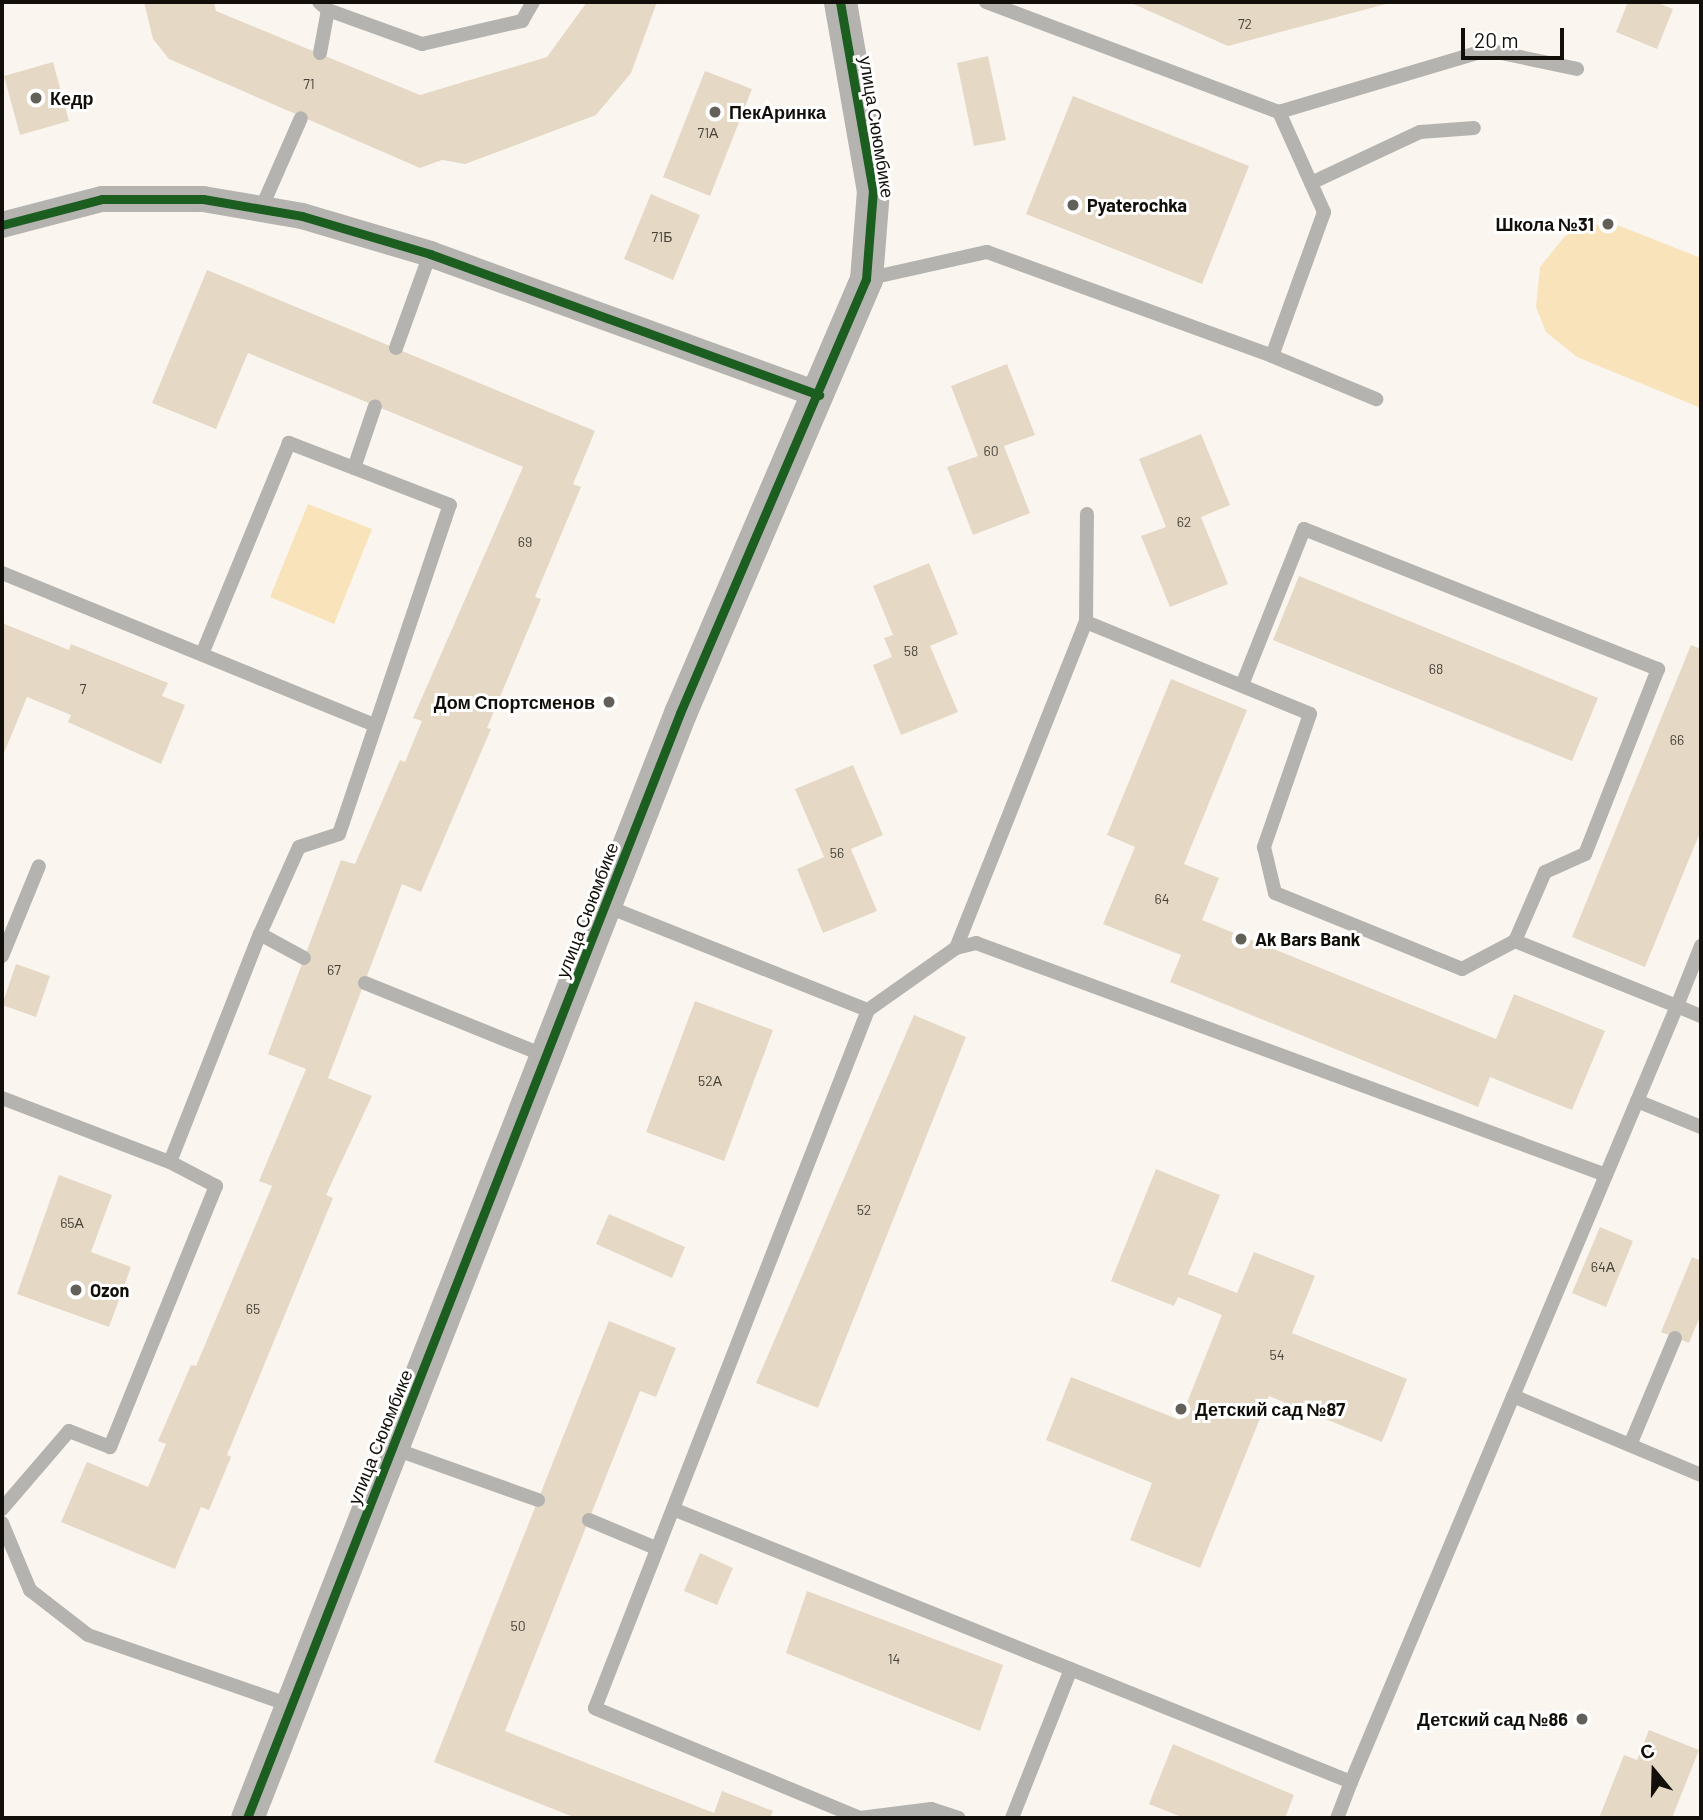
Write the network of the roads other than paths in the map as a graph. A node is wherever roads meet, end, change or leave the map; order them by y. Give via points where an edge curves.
1 (533, 2) edge
2 (840, 2) edge
3 (986, 2) edge
4 (323, 6) edge
5 (320, 53) dead end
6 (1577, 69) dead end
7 (1279, 111) junction
8 (301, 118) dead end
9 (1474, 128) dead end
10 (1311, 183) junction
11 (261, 209) junction
12 (2, 225) edge
13 (430, 254) junction
14 (866, 279) junction
15 (396, 348) dead end
16 (1272, 356) junction
17 (819, 395) junction
18 (1376, 399) dead end
19 (375, 406) dead end
20 (354, 468) junction
21 (1087, 514) dead end
22 (2, 573) edge
23 (1086, 622) junction
24 (202, 654) junction
25 (1242, 685) junction
26 (374, 725) junction
27 (39, 866) dead end
28 (606, 906) junction
29 (260, 934) junction
30 (1515, 941) junction
31 (1701, 946) edge
32 (956, 948) junction
33 (2, 956) edge
34 (304, 958) dead end
35 (365, 983) dead end
36 (1677, 1006) junction
37 (868, 1010) junction
38 (1701, 1016) edge
39 (547, 1056) junction
40 (2, 1098) edge
41 (1637, 1101) junction
42 (1701, 1127) edge
43 (170, 1162) junction
44 (1606, 1175) junction
45 (1675, 1338) dead end
46 (1513, 1396) junction
47 (1630, 1445) junction
48 (393, 1448) junction
49 (1701, 1475) edge
50 (538, 1500) dead end
51 (2, 1509) edge
52 (673, 1509) junction
53 (589, 1520) dead end
54 (2, 1523) edge
55 (656, 1548) junction
56 (1071, 1669) junction
57 (290, 1705) junction
58 (1351, 1782) junction
59 (247, 1818) edge
60 (860, 1818) edge
61 (960, 1818) edge
62 (1012, 1818) edge
63 (1337, 1818) edge

1 - 4 lane via 522,21 422,44
2 - 14 street, улица Сююмбике via 873,191
3 - 7 lane
4 - 5 lane
6 - 7 lane via 1487,50
7 - 10 lane
8 - 11 lane
9 - 10 lane via 1420,132
10 - 16 lane via 1324,212
11 - 12 street via 203,200 102,199
11 - 13 street via 302,216
13 - 15 lane
13 - 17 street
14 - 16 lane via 987,252
14 - 17 street, улица Сююмбике
16 - 18 lane
17 - 28 street, улица Сююмбике via 680,713
19 - 20 lane
20 - 24 lane via 289,443
20 - 26 lane via 450,506
21 - 23 lane
22 - 24 lane
23 - 25 lane
23 - 32 lane
24 - 26 lane
25 - 30 lane via 1310,714 1264,847 1275,893 1462,969
25 - 30 lane via 1304,529 1658,669 1585,854 1545,872
26 - 29 lane via 339,834 299,847
27 - 33 lane
28 - 37 lane
28 - 39 street, улица Сююмбике
29 - 34 lane
29 - 43 lane
30 - 36 lane
31 - 36 lane
32 - 37 lane
32 - 44 lane via 976,943
35 - 39 lane
36 - 38 lane
36 - 41 lane
37 - 52 lane
39 - 48 street, улица Сююмбике
40 - 43 lane
41 - 42 lane
41 - 44 lane
43 - 51 lane via 216,1186 110,1447 69,1432
44 - 46 lane
45 - 47 lane
46 - 47 lane
46 - 58 lane
47 - 49 lane
48 - 50 lane
48 - 57 street, улица Сююмбике
52 - 55 lane
52 - 56 lane
53 - 55 lane
54 - 57 lane via 30,1590 88,1635
55 - 60 lane via 595,1708
56 - 58 lane
56 - 62 lane
57 - 59 street, улица Сююмбике
58 - 63 lane
60 - 61 lane via 931,1809

